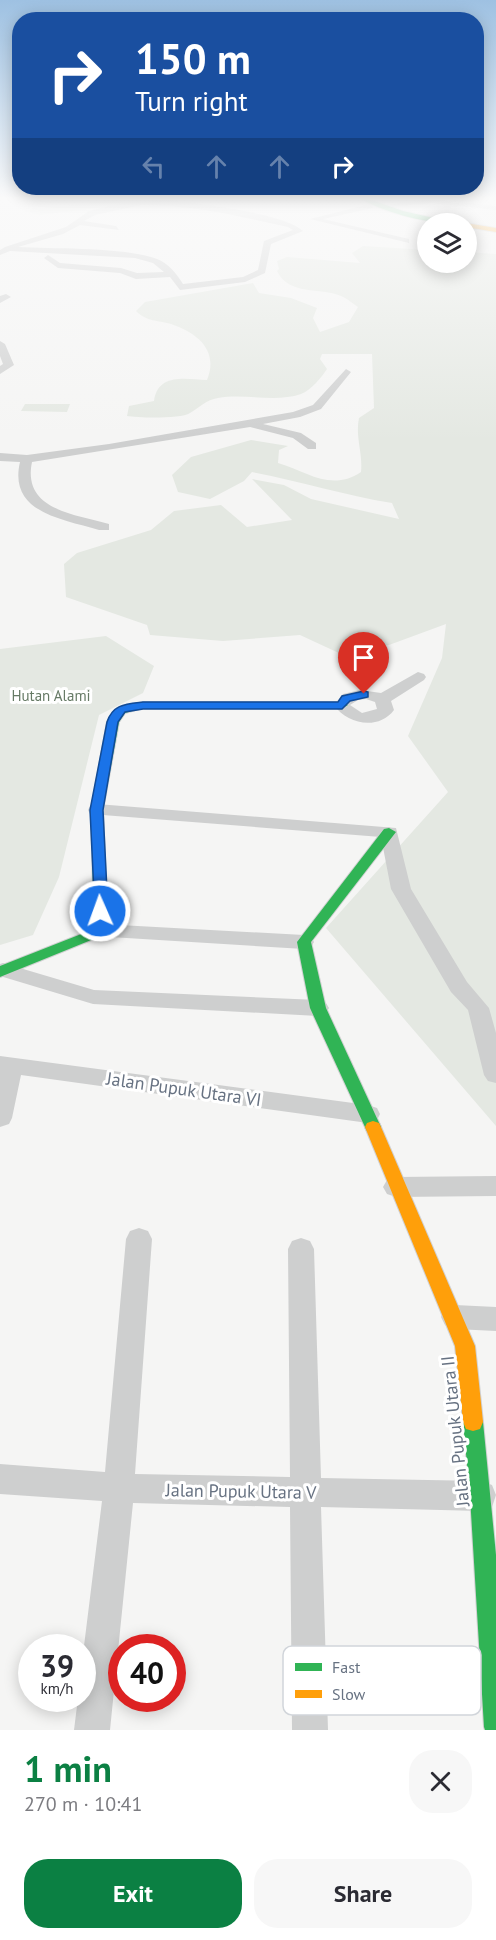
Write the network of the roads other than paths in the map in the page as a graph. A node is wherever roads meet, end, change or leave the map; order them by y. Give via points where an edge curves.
1 (176, 280) edge
2 (239, 280) edge
3 (0, 344) edge
4 (0, 371) edge
5 (346, 372) dead end
6 (244, 424) junction
7 (312, 446) dead end
8 (0, 457) edge
9 (27, 459) junction
10 (104, 526) dead end
11 (418, 677) dead end
12 (342, 705) joint
13 (97, 810) junction
14 (389, 832) junction
15 (101, 931) junction
16 (304, 942) junction
17 (2, 971) edge
18 (318, 1008) junction
19 (6, 1064) edge
20 (496, 1075) edge
21 (368, 1114) junction
22 (0, 1118) edge
23 (496, 1186) edge
24 (396, 1187) junction
25 (139, 1239) dead end
26 (301, 1249) dead end
27 (455, 1317) junction
28 (496, 1319) edge
29 (0, 1479) edge
30 (119, 1488) junction
31 (307, 1492) junction
32 (481, 1496) junction
33 (309, 1646) edge
34 (310, 1715) edge
35 (496, 1727) edge
36 (92, 1730) edge
37 (310, 1730) edge

1 - 2 street via 180,287
3 - 4 street via 9,365
5 - 6 street via 317,407 296,415
6 - 7 street via 297,435
6 - 9 street
8 - 9 street
9 - 10 street via 21,475 23,489 31,500
11 - 12 street via 382,699 386,710 372,717 352,715
12 - 13 main road via 143,705 121,709 112,722
13 - 14 street
13 - 15 main road
14 - 16 main road
14 - 20 street via 401,889 459,987 478,1008
15 - 16 street
15 - 17 main road
16 - 18 main road, Jalan Pupuk Utara II
17 - 18 street via 93,997
18 - 21 main road, Jalan Pupuk Utara II
19 - 21 street, Jalan Pupuk Utara VI
19 - 22 street
21 - 24 main road, Jalan Pupuk Utara II
23 - 24 street
24 - 27 main road, Jalan Pupuk Utara II
25 - 30 street
26 - 31 street
27 - 28 street
27 - 32 main road, Jalan Pupuk Utara II via 465,1346
29 - 30 street, Jalan Pupuk Utara V
30 - 31 street, Jalan Pupuk Utara V
30 - 36 street
31 - 32 street, Jalan Pupuk Utara V
31 - 33 street
32 - 35 main road, Jalan Pupuk Utara II
34 - 37 street

